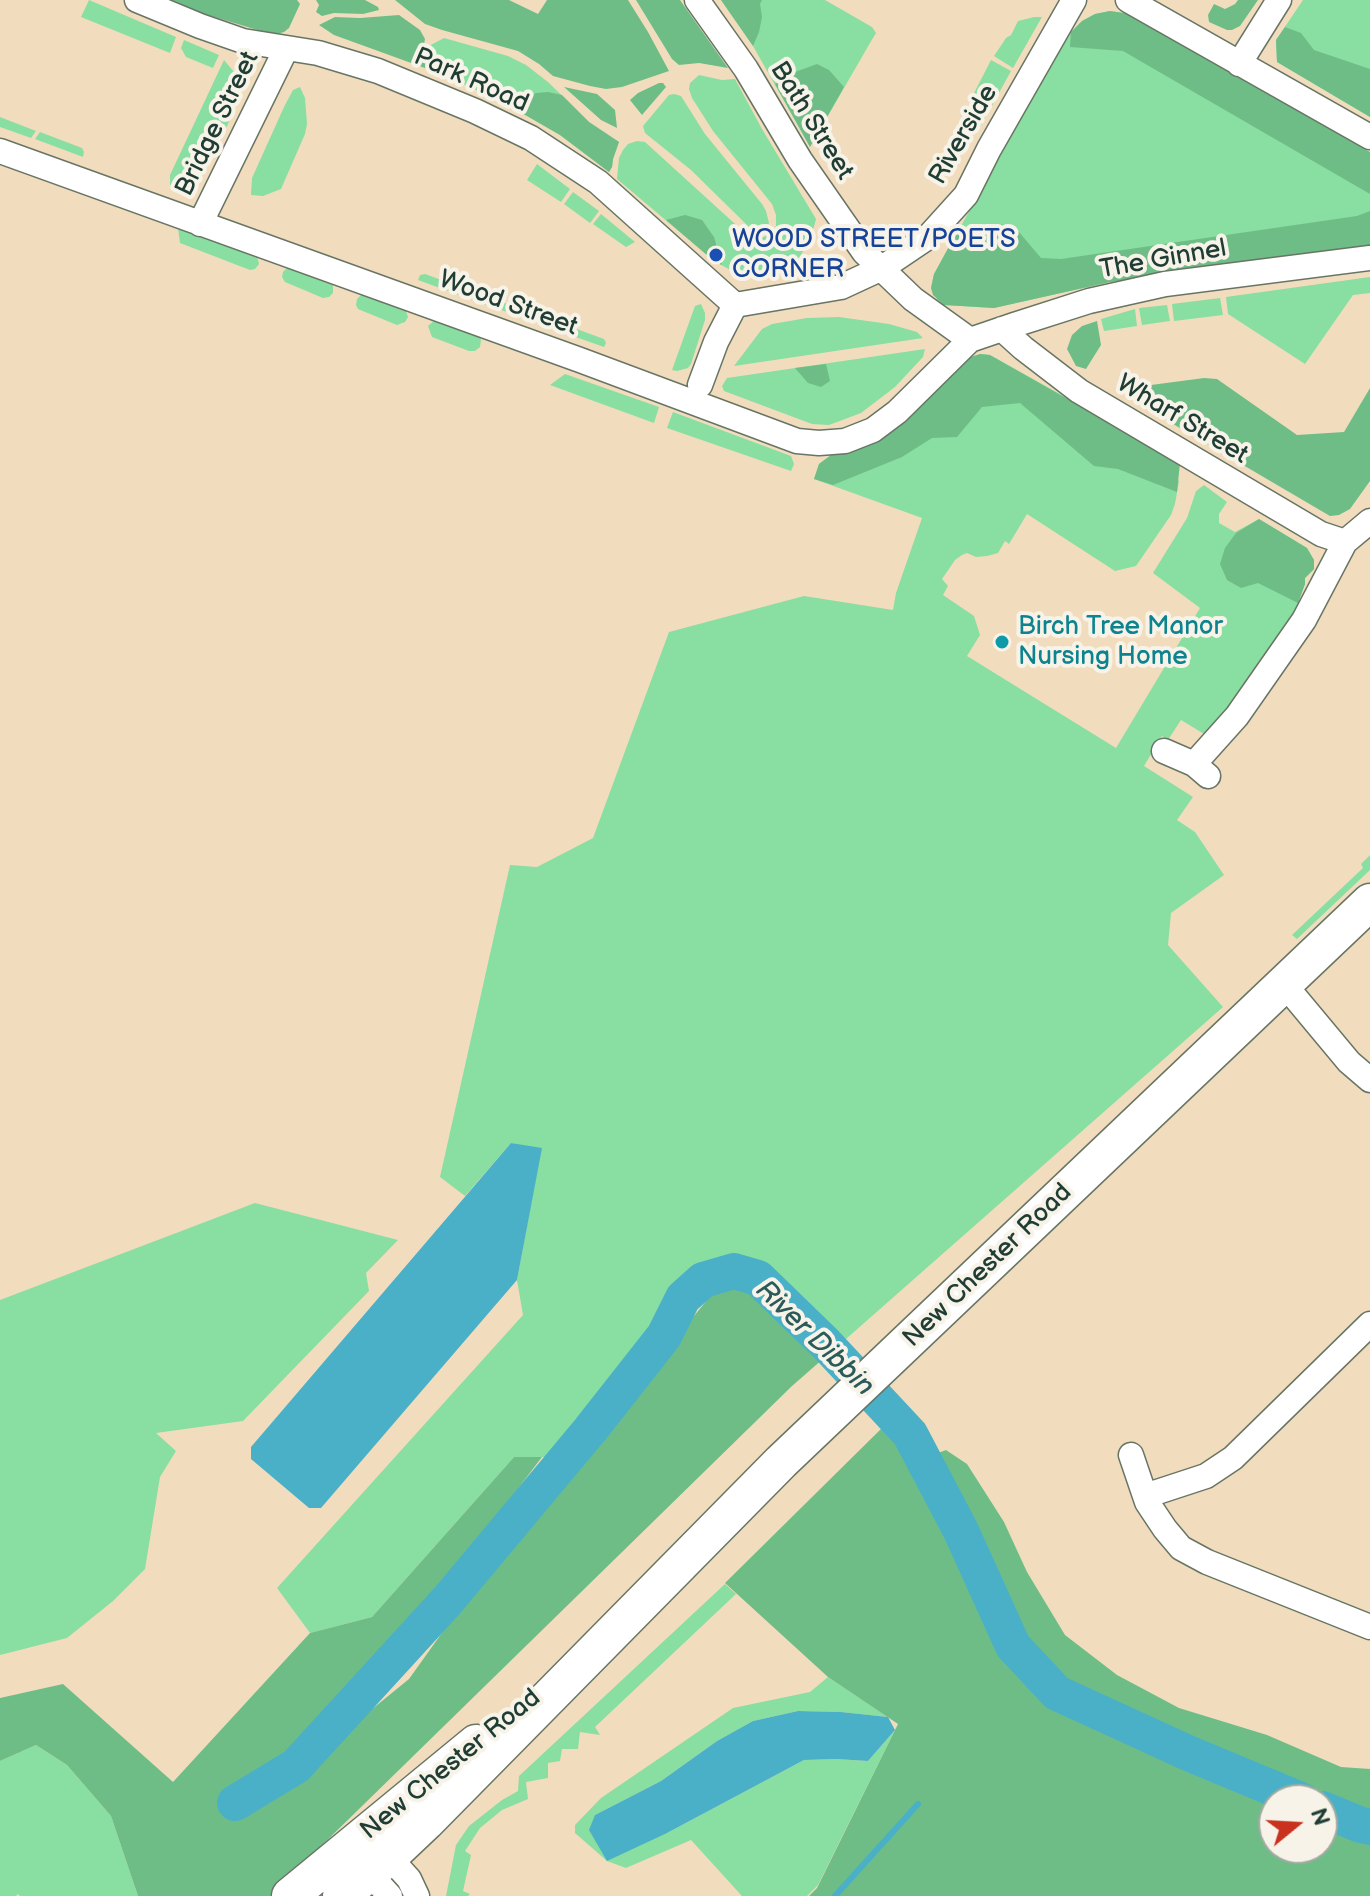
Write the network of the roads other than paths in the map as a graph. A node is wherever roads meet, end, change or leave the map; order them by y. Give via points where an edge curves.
1 (137, 0) edge
2 (697, 0) edge
3 (1074, 0) edge
4 (1128, 0) edge
5 (1279, 0) edge
6 (286, 49) junction
7 (1239, 64) junction
8 (1370, 137) edge
9 (0, 151) edge
10 (200, 224) junction
11 (1370, 258) edge
12 (882, 268) junction
13 (735, 305) junction
14 (1002, 329) junction
15 (970, 340) junction
16 (700, 385) dead end
17 (1370, 521) edge
18 (1345, 542) junction
19 (1164, 751) dead end
20 (1370, 902) edge
21 (1284, 984) junction
22 (1370, 1080) edge
23 (1370, 1324) edge
24 (1131, 1455) dead end
25 (1145, 1496) junction
26 (1370, 1627) edge
27 (376, 1867) edge
28 (290, 1896) edge
29 (341, 1896) edge
30 (417, 1896) edge

1 - 6 street, Park Road via 243,41
2 - 12 street, Bath Street via 800,160 864,252
3 - 12 street, Riverside via 966,195 928,237
4 - 7 street
5 - 7 street
6 - 10 street, Bridge Street
6 - 13 street, Park Road via 378,71 531,138 598,182
7 - 8 street
9 - 10 street, Wood Street
10 - 15 street, Wood Street via 797,441 845,441 873,430
11 - 14 street, The Ginnel via 1165,284
12 - 13 street, Riverside via 841,287
12 - 15 street via 913,299
13 - 16 street
14 - 15 street, The Ginnel
14 - 18 street, Wharf Street via 1079,391 1321,534
17 - 18 street
18 - 19 street via 1304,620 1201,770
20 - 21 highway, New Chester Road
21 - 22 street
21 - 27 highway, New Chester Road via 781,1462
23 - 25 street via 1233,1458 1206,1476
24 - 25 street
25 - 26 street via 1181,1548
27 - 28 highway, New Chester Road
27 - 29 highway, New Chester Road
27 - 30 street via 409,1879

